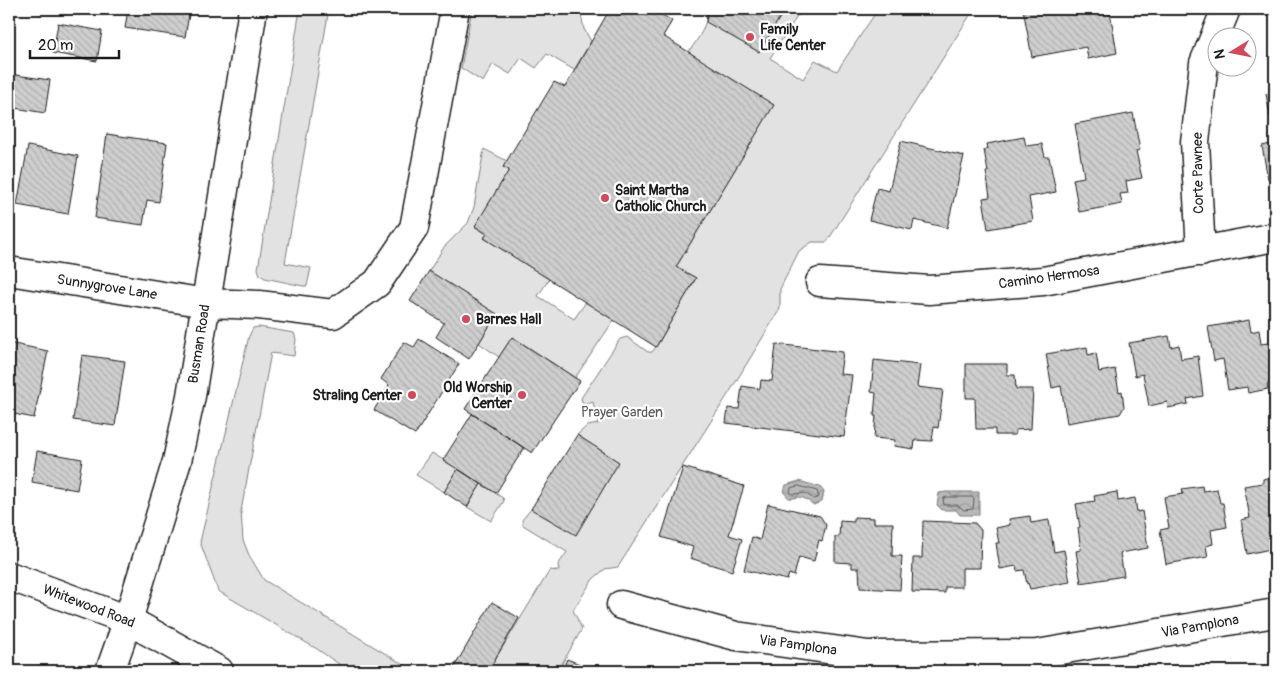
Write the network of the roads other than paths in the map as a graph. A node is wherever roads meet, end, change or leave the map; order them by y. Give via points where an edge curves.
1 (253, 9) edge
2 (455, 9) edge
3 (1226, 9) edge
4 (1275, 237) edge
5 (1201, 252) junction
6 (9, 271) edge
7 (820, 282) dead end
8 (206, 303) junction
9 (9, 576) edge
10 (621, 605) dead end
11 (1275, 613) edge
12 (128, 620) junction
13 (1038, 663) edge
14 (110, 671) edge
15 (219, 671) edge

1 - 8 street, Busman Road
2 - 8 street, Sunnygrove Lane via 414,228 377,283 333,314
3 - 5 street, Corte Pawnee via 1204,63 1195,142
4 - 5 street, Camino Hermosa
5 - 7 street, Camino Hermosa via 1042,281 929,290
6 - 8 street, Sunnygrove Lane
8 - 12 street, Busman Road via 177,460
9 - 12 street, Whitewood Road
10 - 13 street, Via Pamplona via 736,636 868,655
11 - 13 street, Via Pamplona
12 - 14 street, Busman Road
12 - 15 street, Whitewood Road

